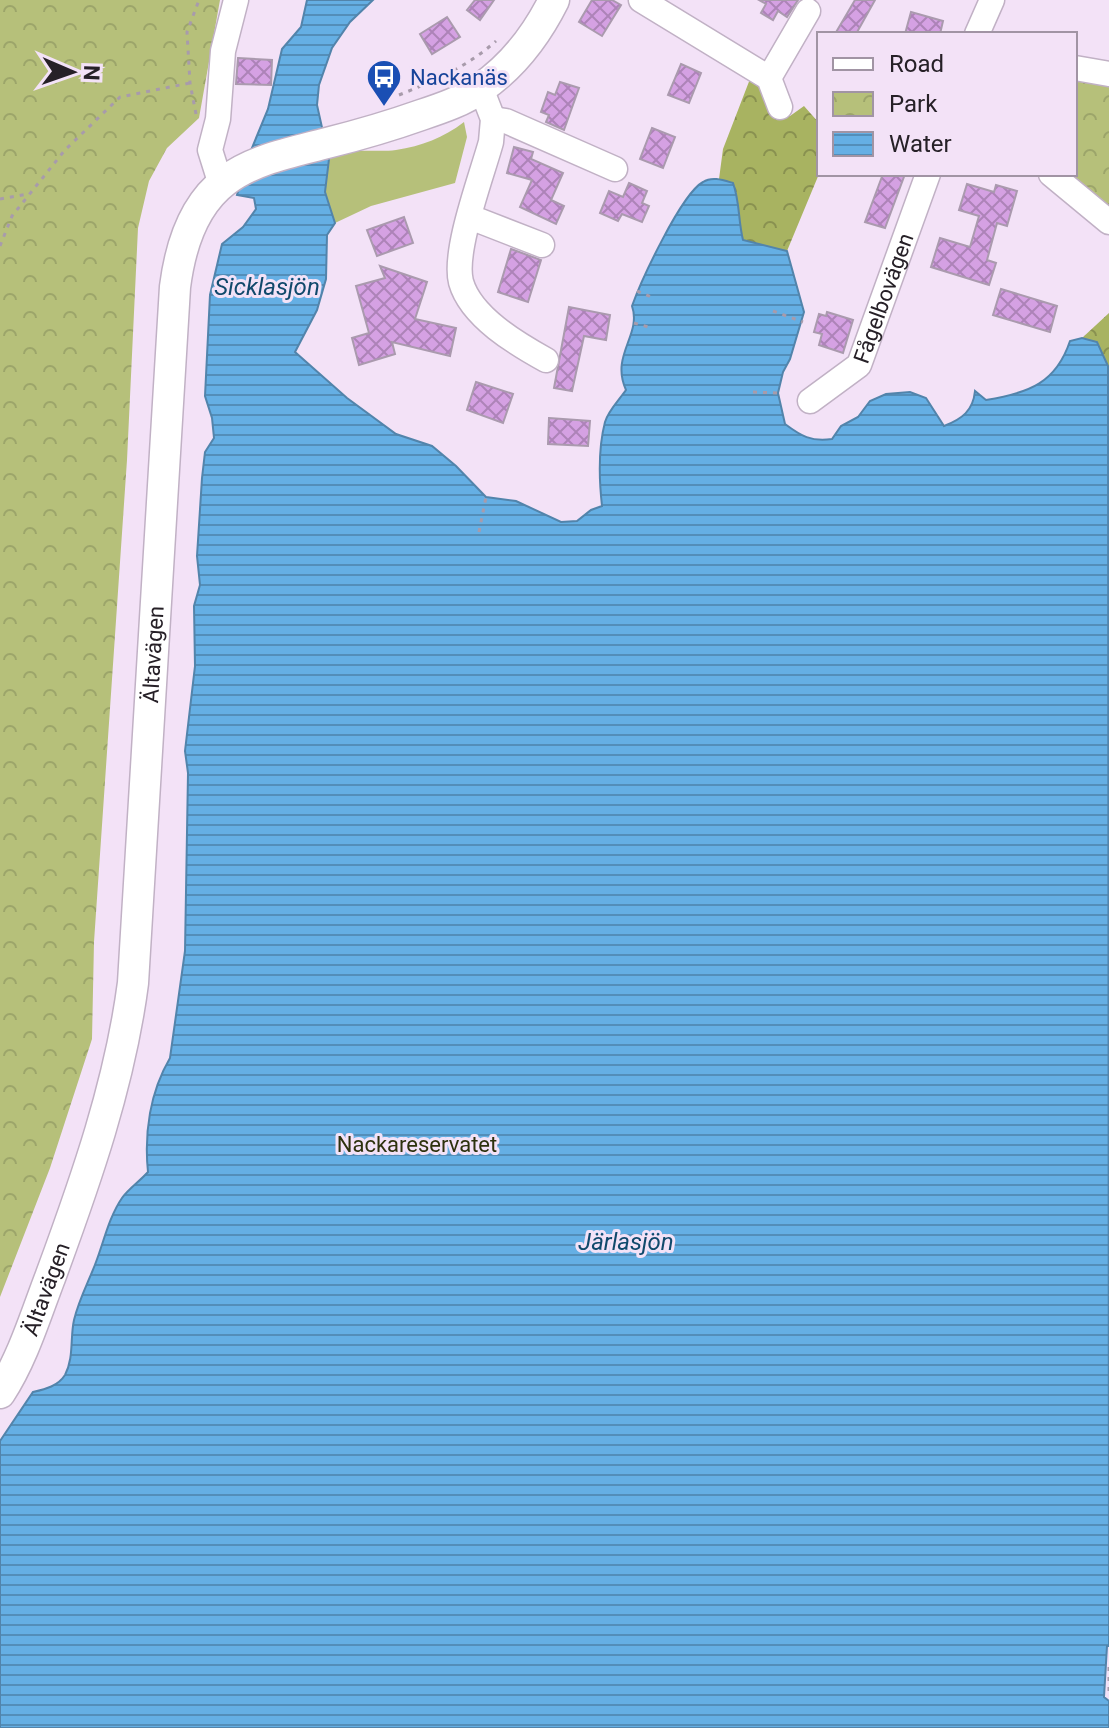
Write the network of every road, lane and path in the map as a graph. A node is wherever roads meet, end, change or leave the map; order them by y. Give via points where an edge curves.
1 (199, 0) edge
2 (236, 0) edge
3 (554, 0) edge
4 (641, 0) edge
5 (808, 11) dead end
6 (504, 33) dead end
7 (1077, 68) edge
8 (1109, 74) edge
9 (769, 78) junction
10 (190, 83) junction
11 (481, 88) junction
12 (391, 99) dead end
13 (780, 107) dead end
14 (196, 116) dead end
15 (493, 119) junction
16 (615, 169) dead end
17 (927, 176) edge
18 (1053, 176) edge
19 (223, 183) junction
20 (30, 194) junction
21 (0, 199) edge
22 (470, 217) junction
23 (1109, 222) edge
24 (542, 245) dead end
25 (0, 246) edge
26 (637, 291) dead end
27 (654, 298) dead end
28 (773, 311) dead end
29 (803, 322) dead end
30 (634, 323) dead end
31 (652, 328) dead end
32 (546, 360) dead end
33 (753, 392) dead end
34 (778, 393) dead end
35 (810, 401) dead end
36 (486, 497) dead end
37 (479, 532) dead end
38 (0, 1393) edge
39 (1109, 1667) edge
40 (1109, 1696) edge

1 - 10 path via 187,32
2 - 19 street via 223,51 210,150
3 - 11 main road, Ältavägen via 519,54
4 - 9 street
5 - 9 street
6 - 12 path via 461,68
7 - 8 street
9 - 13 street
10 - 14 path
10 - 20 path via 120,97 65,150
11 - 15 street
11 - 19 main road, Ältavägen via 453,104 257,163
15 - 16 street
15 - 22 street
17 - 35 street, Fågelbovägen via 859,365
18 - 23 street
19 - 38 main road, Ältavägen via 202,204 189,228 176,275 127,1027 88,1175
20 - 21 path
20 - 25 path via 12,216
22 - 24 street
22 - 32 street via 460,255 466,294 491,324
26 - 27 path
28 - 29 path
30 - 31 path
33 - 34 path
36 - 37 path
39 - 40 path

